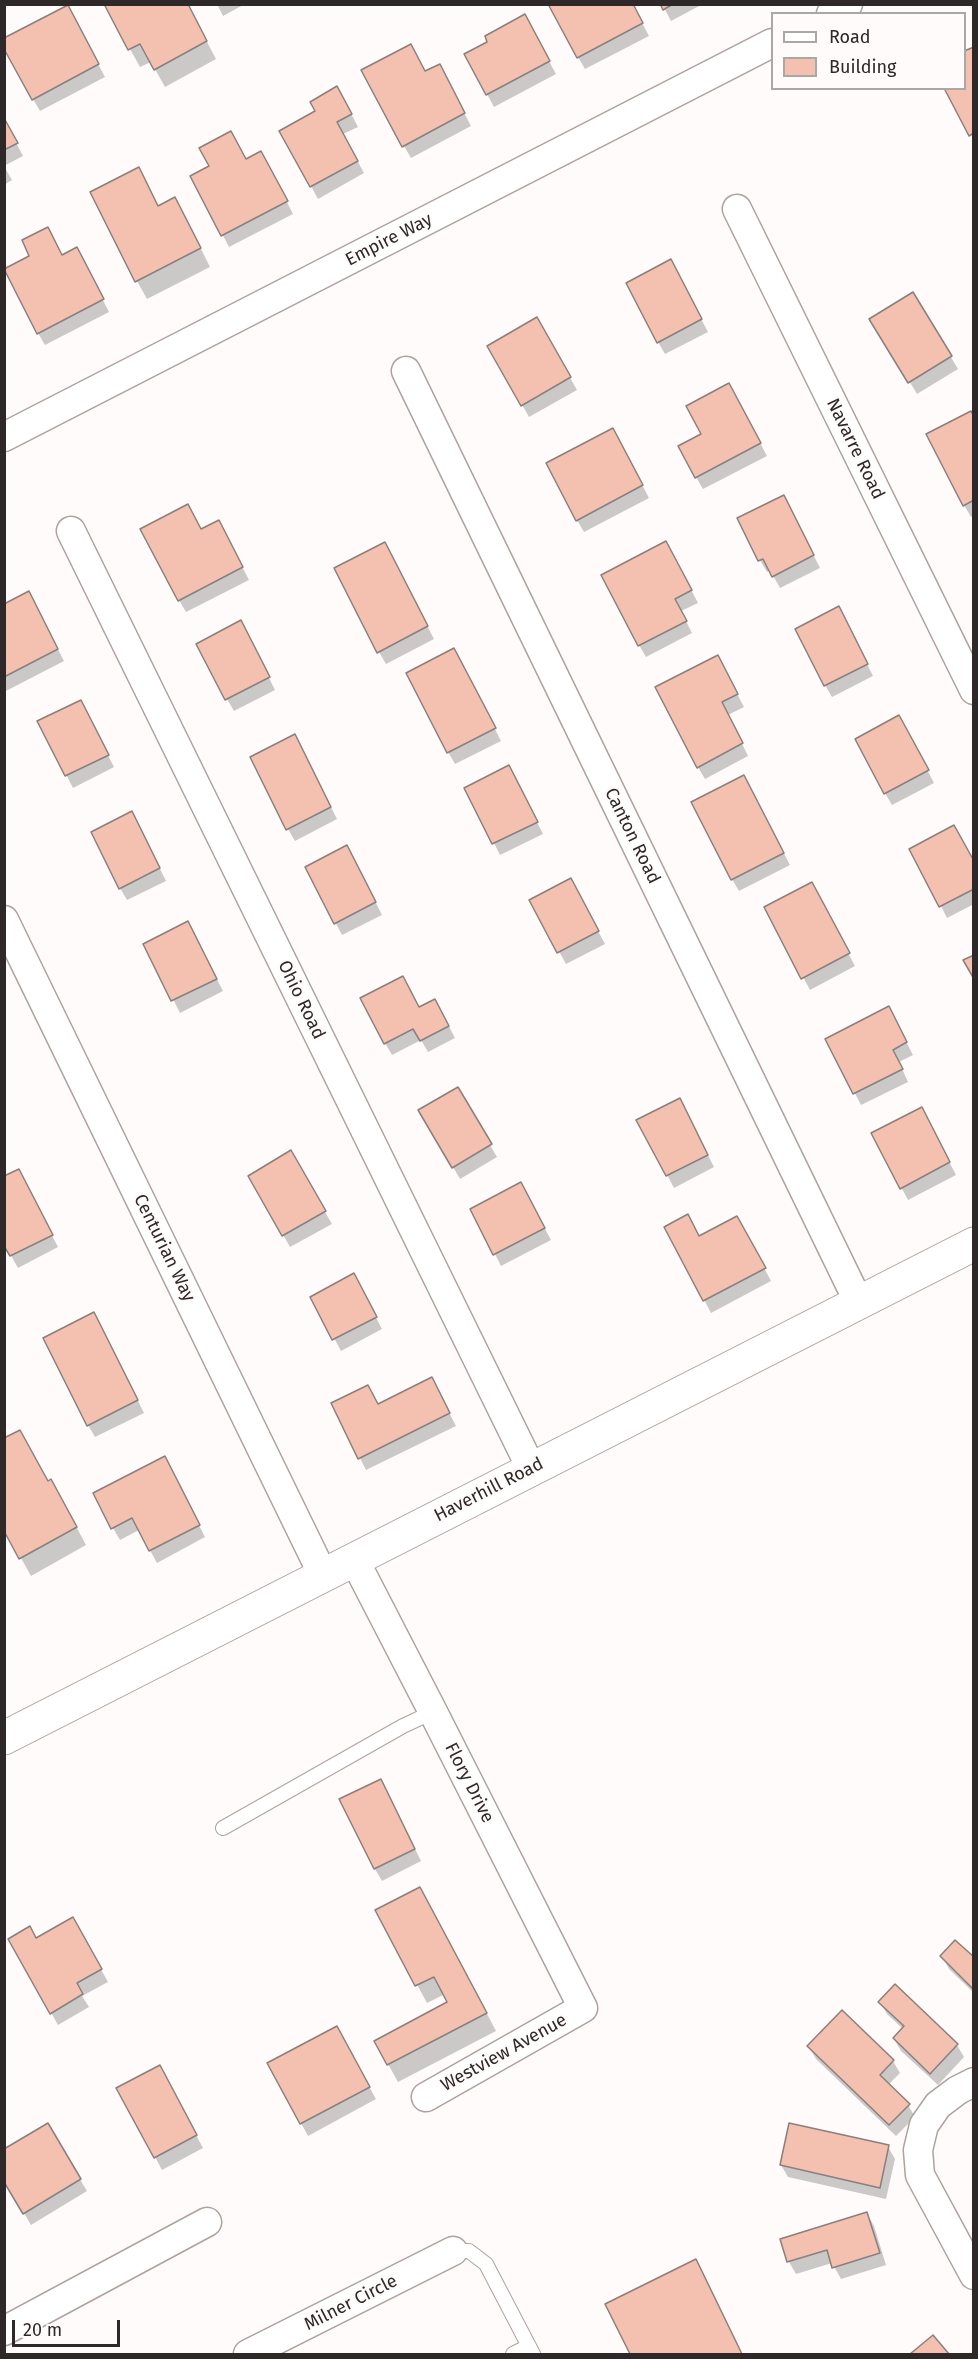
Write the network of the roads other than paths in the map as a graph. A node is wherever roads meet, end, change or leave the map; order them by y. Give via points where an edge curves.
1 (848, 4) edge
2 (834, 12) edge
3 (771, 44) edge
4 (737, 209) dead end
5 (405, 372) dead end
6 (4, 437) edge
7 (71, 531) dead end
8 (974, 690) edge
9 (4, 920) edge
10 (974, 1244) edge
11 (858, 1301) junction
12 (531, 1468) junction
13 (354, 1559) junction
14 (323, 1575) junction
15 (434, 1712) junction
16 (4, 1738) edge
17 (223, 1828) dead end
18 (583, 2008) joint
19 (974, 2082) edge
20 (426, 2097) dead end
21 (207, 2222) dead end
22 (453, 2251) joint
23 (974, 2275) edge
24 (4, 2331) edge
25 (531, 2350) edge
26 (248, 2355) edge
27 (513, 2355) edge

1 - 2 street
3 - 6 street, Empire Way
4 - 8 street, Navarre Road
5 - 11 street, Canton Road
7 - 12 street, Ohio Road
9 - 14 street, Centurian Way
10 - 11 street, Haverhill Road
11 - 12 street, Haverhill Road
12 - 13 street, Haverhill Road
13 - 14 street, Haverhill Road
13 - 15 street, Flory Drive
14 - 16 street, Haverhill Road
15 - 17 lane
15 - 18 street, Flory Drive
18 - 20 street, Westview Avenue
19 - 23 street via 938,2105 924,2125 918,2150 920,2175
21 - 24 street
22 - 25 lane via 469,2251 486,2264
22 - 26 street, Milner Circle
25 - 27 lane

